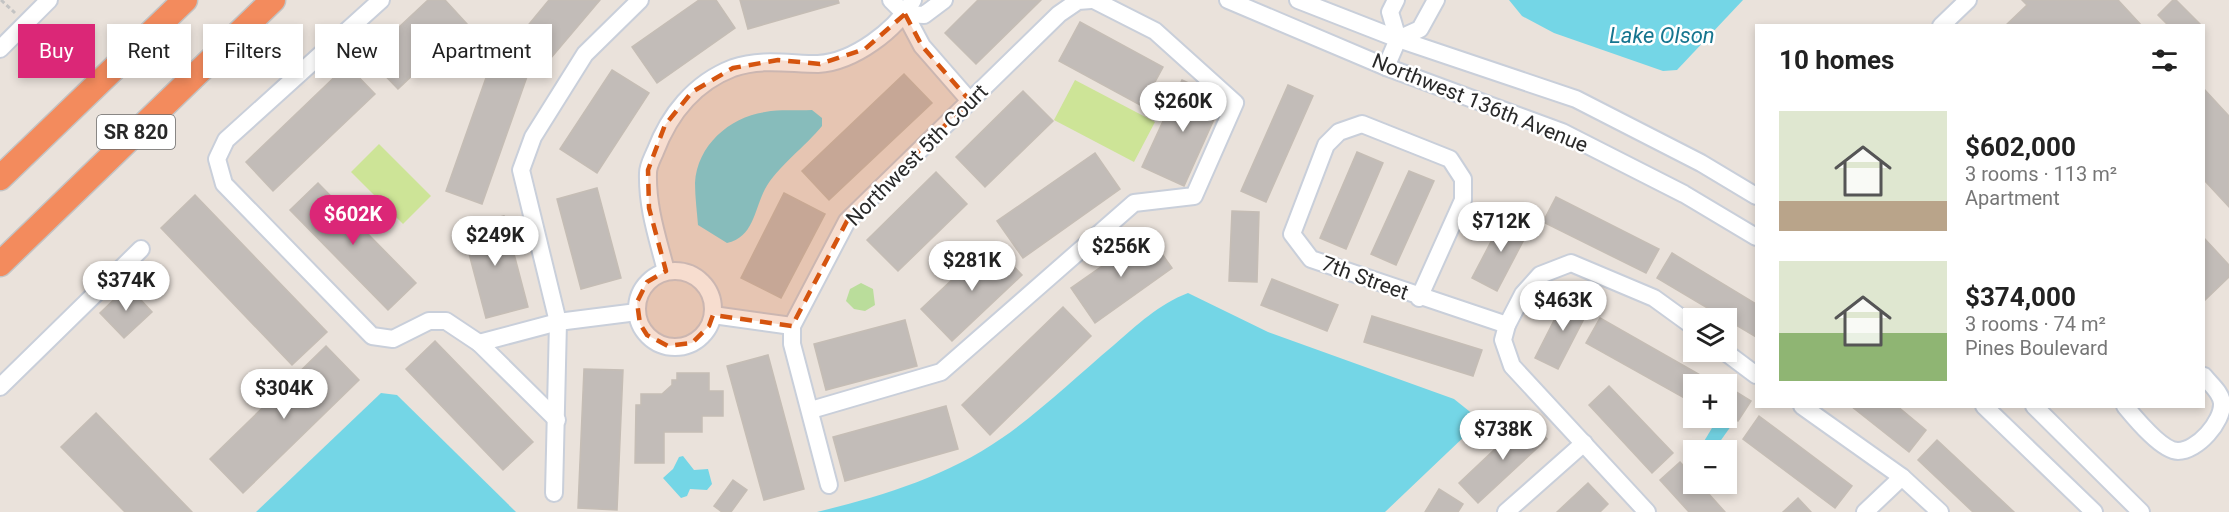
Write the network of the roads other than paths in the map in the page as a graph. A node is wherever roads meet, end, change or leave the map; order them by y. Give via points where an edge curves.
1 (50, 0) edge
2 (185, 0) edge
3 (273, 0) edge
4 (381, 0) edge
5 (640, 0) edge
6 (891, 0) edge
7 (944, 0) edge
8 (1088, 0) edge
9 (1228, 0) edge
10 (1298, 0) edge
11 (1396, 0) edge
12 (1436, 0) edge
13 (1968, 0) edge
14 (909, 7) edge
15 (1943, 24) edge
16 (1398, 39) junction
17 (0, 49) edge
18 (1386, 67) junction
19 (970, 101) junction
20 (0, 178) edge
21 (1755, 195) edge
22 (1755, 236) edge
23 (141, 249) dead end
24 (0, 264) edge
25 (666, 271) junction
26 (1419, 298) junction
27 (637, 312) junction
28 (713, 315) junction
29 (1683, 319) edge
30 (558, 322) junction
31 (792, 326) junction
32 (1507, 326) junction
33 (479, 343) junction
34 (1737, 360) edge
35 (1755, 374) edge
36 (2205, 377) edge
37 (0, 387) edge
38 (1805, 408) edge
39 (1986, 408) edge
40 (2036, 408) edge
41 (2127, 408) edge
42 (811, 410) junction
43 (557, 420) junction
44 (1584, 443) junction
45 (1902, 477) junction
46 (829, 485) dead end
47 (554, 493) dead end
48 (1506, 512) edge
49 (1647, 512) edge
50 (1865, 512) edge
51 (1940, 512) edge
52 (2094, 512) edge
53 (2141, 512) edge

1 - 17 street
2 - 20 highway, SR 820
3 - 24 highway, SR 820
4 - 33 street via 226,140 217,159 224,184 372,336 393,339 429,321 446,321
5 - 30 street via 585,54 533,137 521,170
6 - 14 street
7 - 14 street via 924,15
8 - 19 street, Northwest 5th Court via 1059,14
8 - 42 street via 1155,31 1235,103 1194,196 1134,203 941,372
9 - 18 street, Northwest 136th Avenue
10 - 16 street, Northwest 136th Avenue
11 - 16 street via 1390,12
12 - 16 street via 1420,29
13 - 15 street
14 - 19 street via 922,46
14 - 25 street via 865,49 820,64 778,60 733,68 692,92 665,125 648,170 649,208
16 - 18 street
16 - 21 street, Northwest 136th Avenue via 1576,99
18 - 22 street, Northwest 136th Avenue via 1562,132 1684,194
19 - 31 street, Northwest 5th Court via 847,221
23 - 37 street
25 - 27 street via 647,282
25 - 28 street via 691,273 701,280 709,290
26 - 26 street, 7th Street via 1463,200 1463,179 1450,159 1362,124 1339,132 1326,145 1292,234 1311,259
26 - 32 street
27 - 28 street via 647,335 668,346 692,343 705,331
27 - 30 street
28 - 31 street
29 - 32 street via 1634,288 1571,264 1540,274
30 - 33 street
30 - 43 street
31 - 42 street via 792,344
32 - 44 street via 1503,340 1512,366
33 - 43 street
34 - 35 street
36 - 41 street via 2222,402 2212,428 2193,447 2177,451 2166,447
38 - 45 street
39 - 52 street
40 - 53 street
42 - 46 street
43 - 47 street
44 - 48 street
44 - 49 street
45 - 50 street
45 - 51 street

